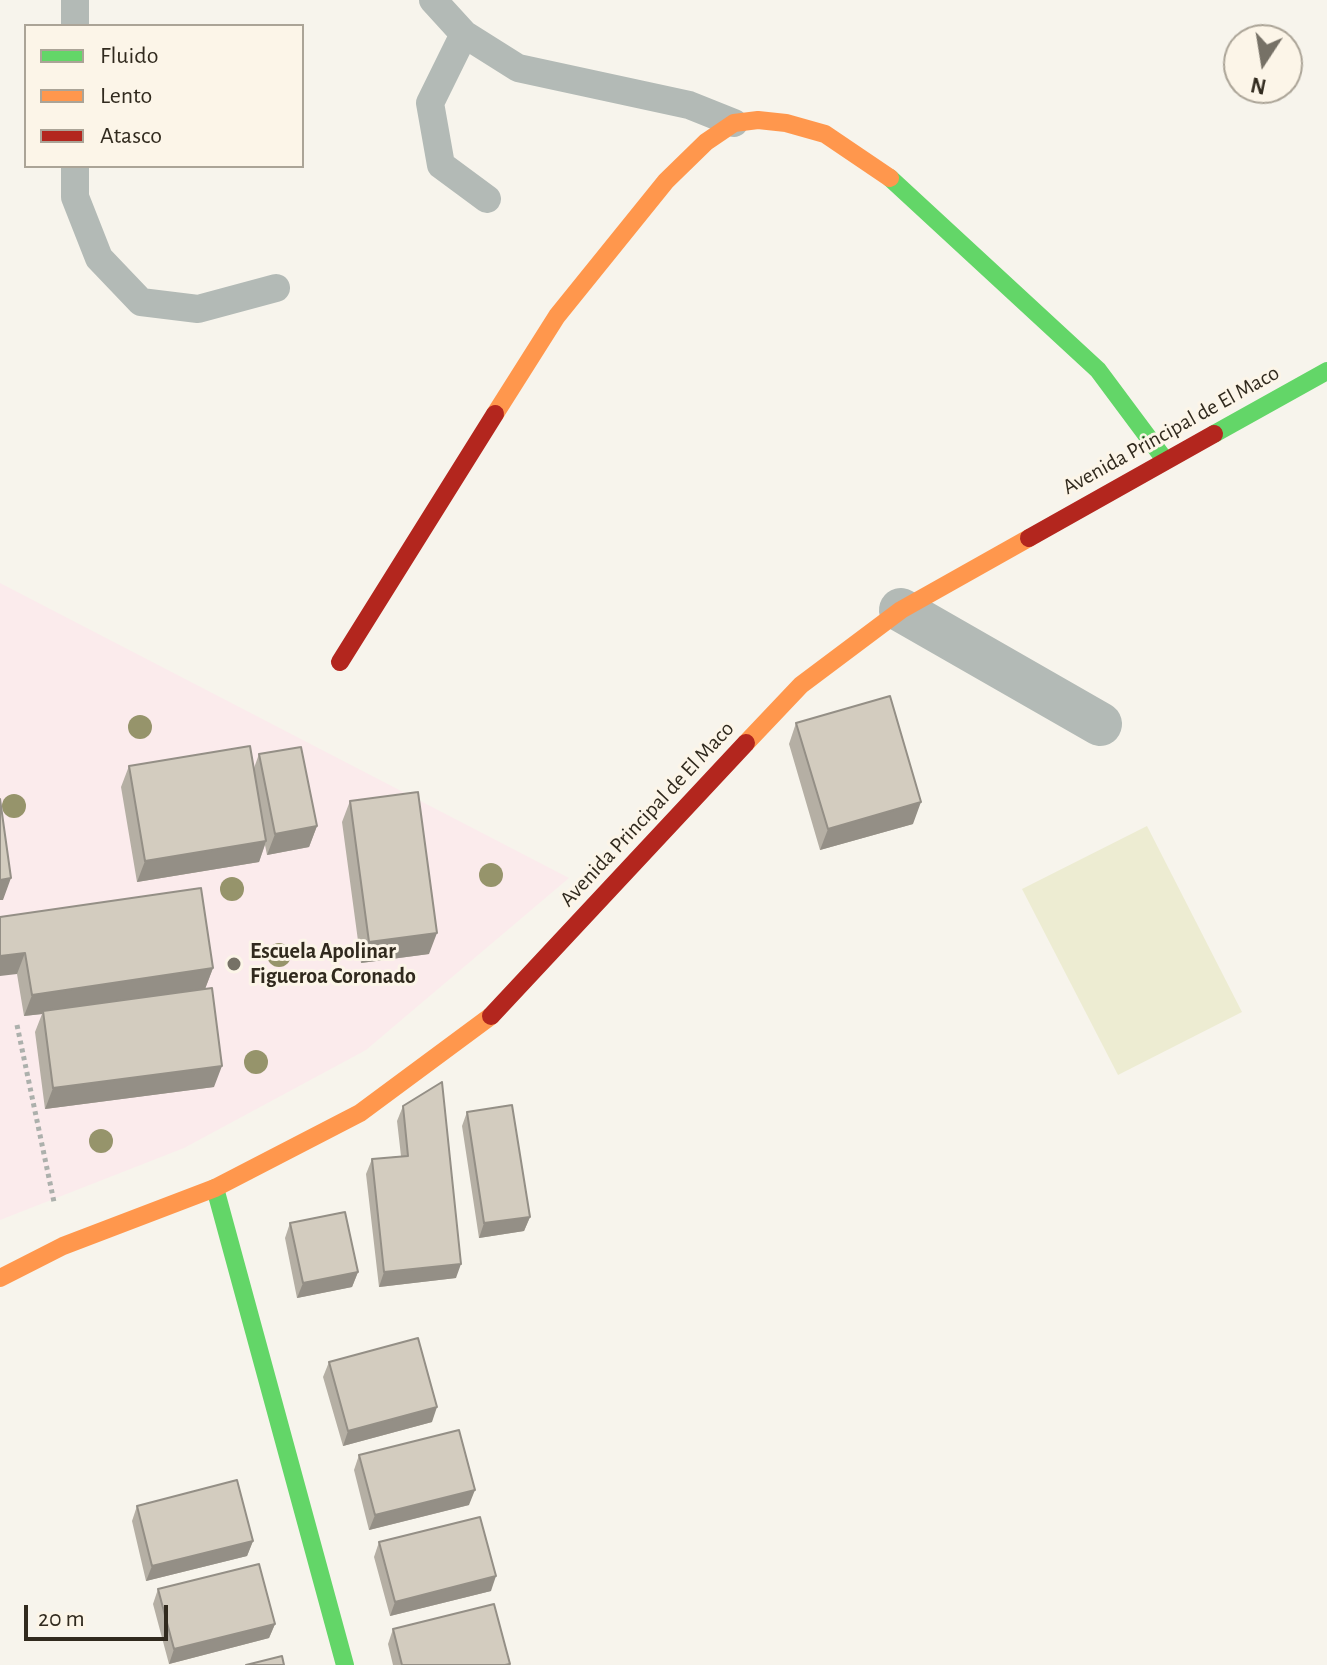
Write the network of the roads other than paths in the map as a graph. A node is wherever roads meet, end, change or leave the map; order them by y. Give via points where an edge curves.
1 (75, 0) edge
2 (433, 0) edge
3 (75, 24) edge
4 (464, 34) junction
5 (734, 123) junction
6 (75, 168) edge
7 (487, 199) dead end
8 (276, 288) dead end
9 (1327, 371) edge
10 (1165, 460) junction
11 (901, 610) junction
12 (340, 662) dead end
13 (1100, 724) dead end
14 (215, 1188) junction
15 (0, 1278) edge
16 (345, 1665) edge

1 - 3 lane
2 - 4 lane
4 - 5 lane via 518,68 689,105
4 - 7 lane via 430,103 441,165
5 - 10 street via 786,123 825,134 892,179 1098,370
5 - 12 street via 666,181 557,316
6 - 8 lane via 75,197 99,258 141,302 198,309
9 - 10 street, Avenida Principal de El Maco
10 - 11 street, Avenida Principal de El Maco
11 - 13 street
11 - 14 street, Avenida Principal de El Maco via 801,685 488,1019 360,1113
14 - 15 street, Avenida Principal de El Maco via 63,1246
14 - 16 street

